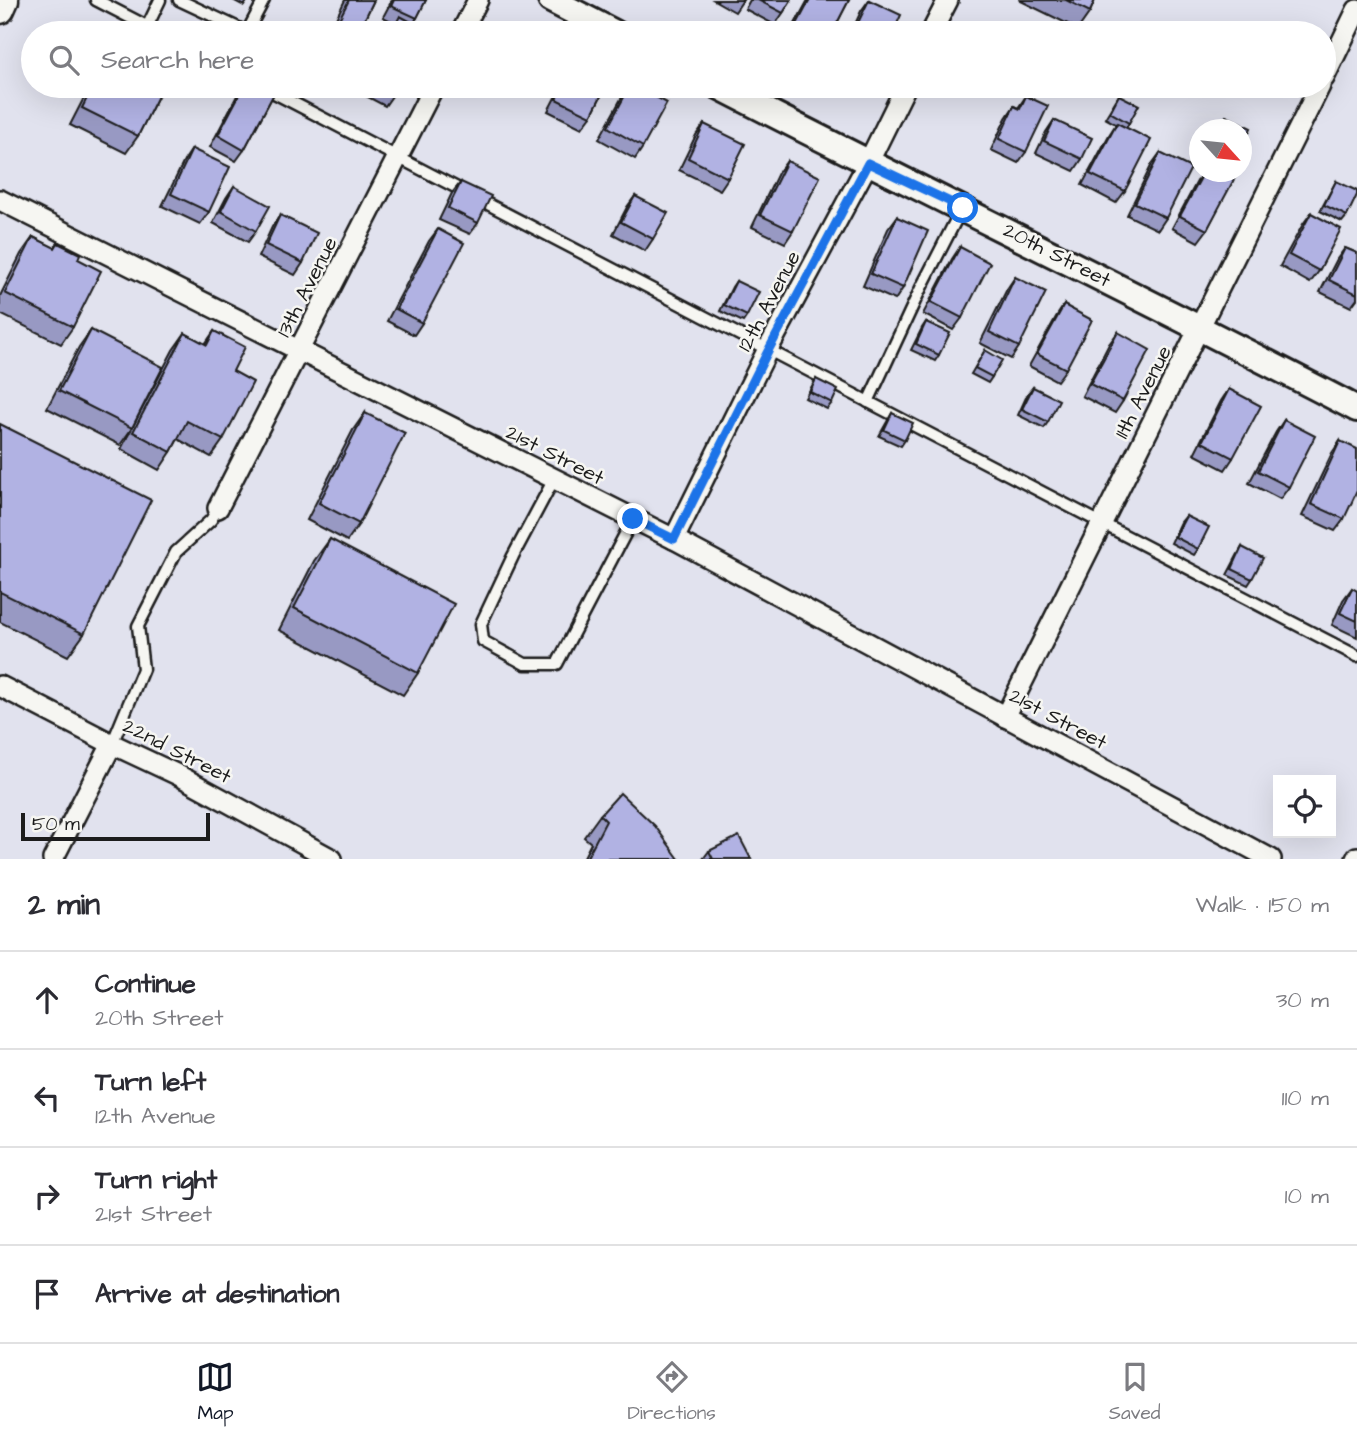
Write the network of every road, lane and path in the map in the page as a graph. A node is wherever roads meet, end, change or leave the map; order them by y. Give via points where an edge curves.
1 (4, 0) edge
2 (96, 0) edge
3 (160, 0) edge
4 (179, 0) edge
5 (264, 0) edge
6 (478, 0) edge
7 (551, 0) edge
8 (948, 0) edge
9 (0, 9) edge
10 (1357, 10) edge
11 (136, 21) edge
12 (150, 21) edge
13 (224, 21) edge
14 (253, 21) edge
15 (467, 21) edge
16 (592, 21) edge
17 (938, 21) edge
18 (1336, 53) edge
19 (284, 98) edge
20 (429, 98) edge
21 (741, 98) edge
22 (900, 98) edge
23 (1314, 98) edge
24 (398, 158) junction
25 (868, 163) junction
26 (0, 200) edge
27 (963, 208) junction
28 (1201, 327) junction
29 (768, 351) junction
30 (299, 352) junction
31 (868, 402) junction
32 (1357, 409) edge
33 (554, 480) junction
34 (218, 508) joint
35 (633, 519) junction
36 (1103, 524) junction
37 (674, 539) junction
38 (1357, 656) edge
39 (0, 686) edge
40 (1005, 717) junction
41 (112, 744) junction
42 (53, 859) edge
43 (332, 859) edge
44 (1271, 859) edge

1 - 9 main road
2 - 11 lane
3 - 12 lane
4 - 13 lane
5 - 14 lane
6 - 15 street
7 - 16 street
8 - 17 street
10 - 18 street
19 - 24 lane
20 - 24 street, 13th Avenue
21 - 25 street, 20th Street
22 - 25 street, 12th Avenue
23 - 28 street, 11th Avenue
24 - 29 lane
24 - 30 street, 13th Avenue
25 - 27 street, 20th Street
25 - 29 street, 12th Avenue
26 - 30 street, 21st Street
27 - 28 street, 20th Street
27 - 31 lane
28 - 32 street, 20th Street
28 - 36 street, 11th Avenue
29 - 31 lane
29 - 37 street, 12th Avenue
30 - 33 street, 21st Street
30 - 34 street, 13th Avenue
31 - 36 lane
33 - 35 street, 21st Street
33 - 35 lane via 481,624 483,641 525,664 557,664
34 - 41 lane via 176,552 138,626 143,670
35 - 37 street, 21st Street
36 - 38 lane
36 - 40 street, 11th Avenue
37 - 40 street, 21st Street
39 - 41 street, 22nd Street
40 - 44 street, 21st Street
41 - 42 street
41 - 43 street, 22nd Street

